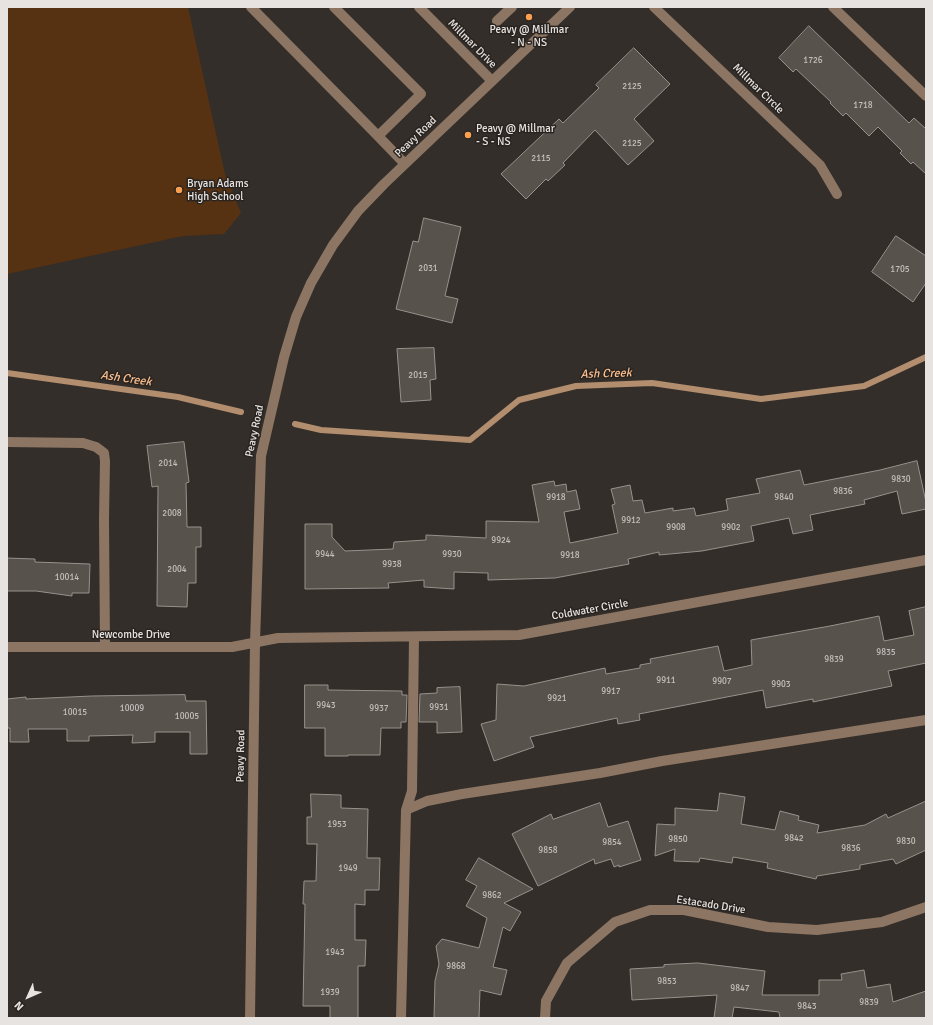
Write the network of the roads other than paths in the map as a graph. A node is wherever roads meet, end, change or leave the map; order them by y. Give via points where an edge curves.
1 (251, 7) edge
2 (334, 7) edge
3 (419, 7) edge
4 (512, 7) edge
5 (570, 7) edge
6 (654, 7) edge
7 (833, 7) edge
8 (497, 21) dead end
9 (492, 81) junction
10 (926, 96) edge
11 (378, 136) junction
12 (405, 164) junction
13 (837, 194) dead end
14 (7, 442) edge
15 (926, 560) edge
16 (414, 637) junction
17 (255, 643) junction
18 (7, 647) edge
19 (105, 647) junction
20 (926, 720) edge
21 (406, 810) junction
22 (926, 907) edge
23 (250, 1018) edge
24 (401, 1018) edge
25 (545, 1018) edge

1 - 11 street
2 - 11 street via 421,94
3 - 9 street, Millmar Drive
4 - 8 street
5 - 9 street, Peavy Road
6 - 13 street, Millmar Circle via 820,165
7 - 10 street
9 - 12 street, Peavy Road
11 - 12 street
12 - 17 street, Peavy Road via 358,211 333,245 311,283 296,317 261,456
14 - 19 street via 83,443 104,453
15 - 16 street, Coldwater Circle via 519,635
16 - 17 street, Coldwater Circle via 278,638
16 - 21 street via 412,791
17 - 19 street, Newcombe Drive via 232,647
17 - 23 street, Peavy Road
18 - 19 street, Newcombe Drive
20 - 21 street via 462,794 427,801
21 - 24 street
22 - 25 street, Estacado Drive via 882,922 817,930 768,927 684,910 650,910 615,922 567,963 546,1001

